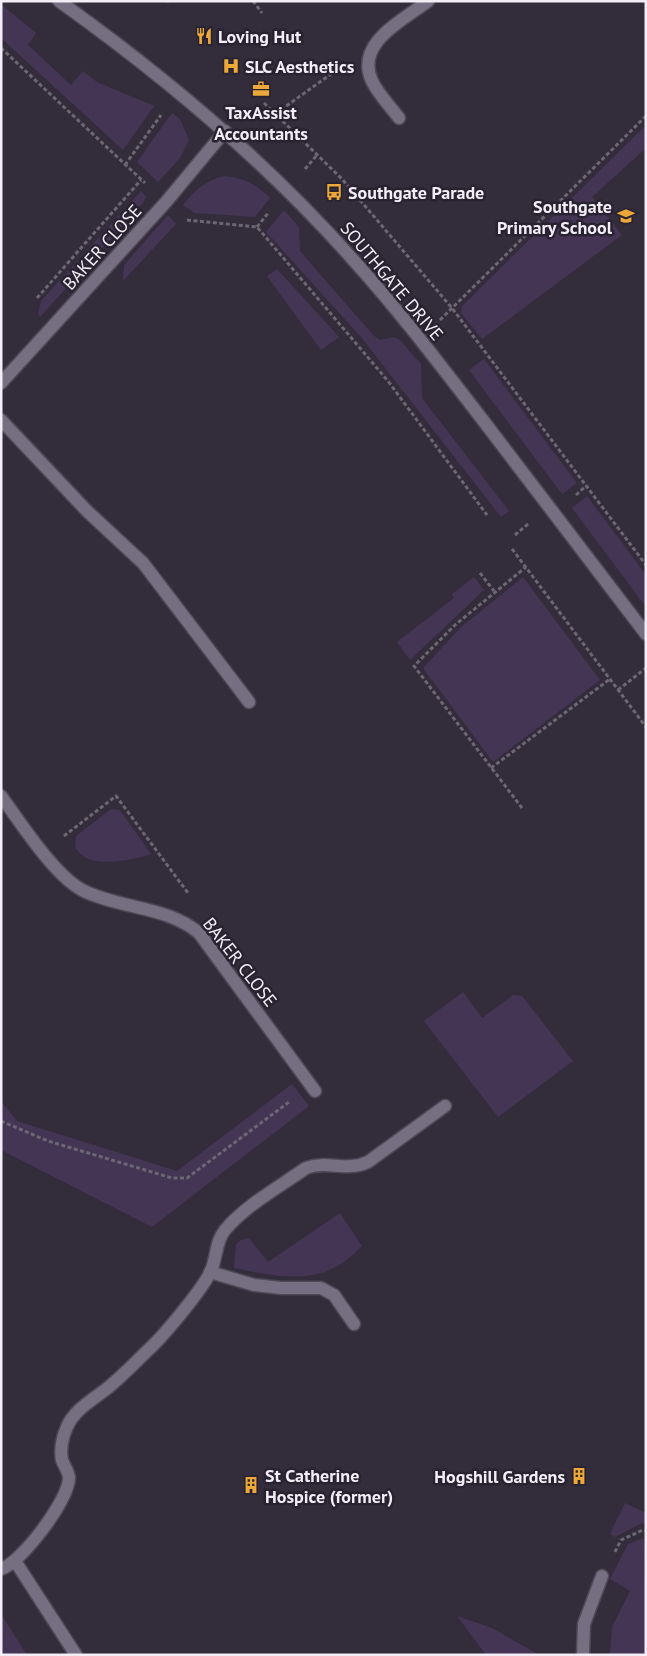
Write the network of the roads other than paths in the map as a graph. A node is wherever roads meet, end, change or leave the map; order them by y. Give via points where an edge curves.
1 (59, 1) edge
2 (428, 1) edge
3 (399, 118) dead end
4 (225, 131) junction
5 (1, 383) edge
6 (1, 420) edge
7 (646, 634) edge
8 (249, 702) dead end
9 (1, 796) edge
10 (313, 1088) road end
11 (444, 1106) dead end
12 (210, 1272) junction
13 (354, 1324) dead end
14 (15, 1561) junction
15 (1, 1569) edge
16 (602, 1576) road end
17 (76, 1655) edge
18 (583, 1655) edge

1 - 4 street, SOUTHGATE DRIVE via 173,87
2 - 3 street via 378,39 368,58 372,82
4 - 5 street, BAKER CLOSE via 166,202
4 - 7 street, SOUTHGATE DRIVE via 307,210 386,297
6 - 8 street via 86,511 143,563
9 - 10 street, BAKER CLOSE via 60,872 82,890 104,900 188,923 209,946
11 - 12 street via 358,1167 317,1164 290,1179 244,1212 224,1231
12 - 13 street via 254,1285 321,1288 334,1295
12 - 14 street via 149,1350 67,1425 62,1444 62,1460 69,1476 67,1491 59,1508
14 - 15 street
14 - 17 street
16 - 18 street via 584,1624

